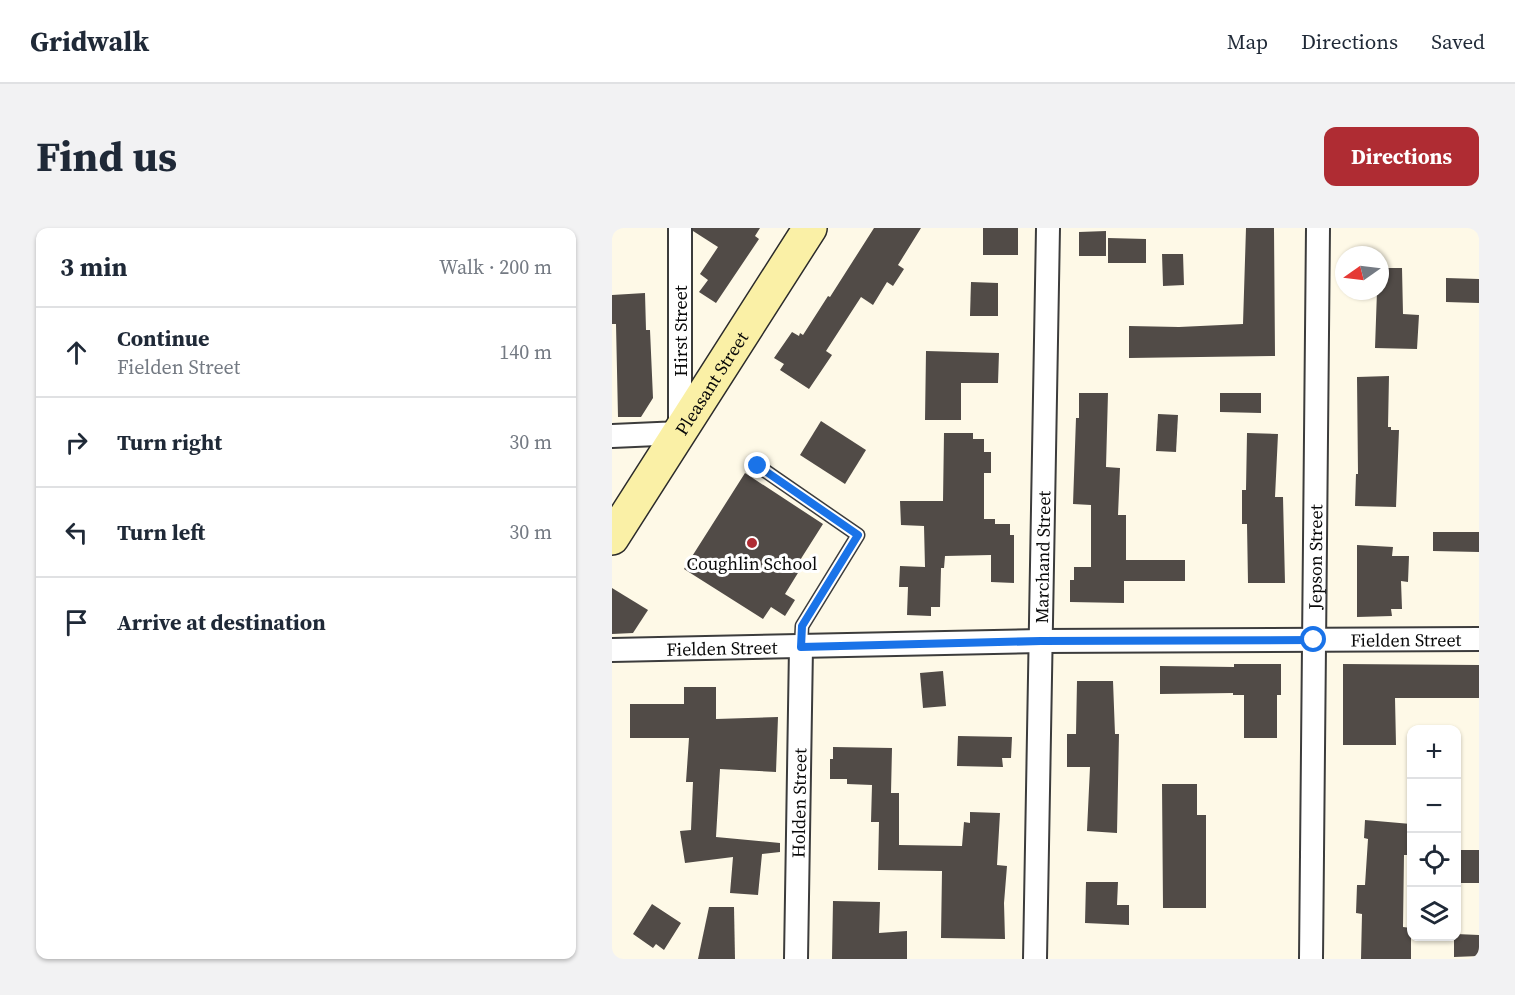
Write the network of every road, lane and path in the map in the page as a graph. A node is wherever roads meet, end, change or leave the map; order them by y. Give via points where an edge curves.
1 (680, 228) edge
2 (810, 228) edge
3 (1048, 228) edge
4 (1318, 228) edge
5 (680, 433) junction
6 (612, 436) edge
7 (758, 466) dead end
8 (612, 538) edge
9 (1479, 639) edge
10 (1314, 640) junction
11 (1041, 641) junction
12 (801, 647) junction
13 (612, 650) edge
14 (796, 959) edge
15 (1035, 959) edge
16 (1311, 959) edge

1 - 5 street, Hirst Street
2 - 5 street, Pleasant Street
3 - 11 street, Marchand Street
4 - 10 street, Jepson Street
5 - 6 street
5 - 8 street, Pleasant Street
7 - 12 lane via 858,535 802,626
9 - 10 street, Fielden Street
10 - 11 street, Fielden Street
10 - 16 street, Jepson Street
11 - 12 street, Fielden Street
11 - 15 street, Marchand Street
12 - 13 street, Fielden Street
12 - 14 street, Holden Street

